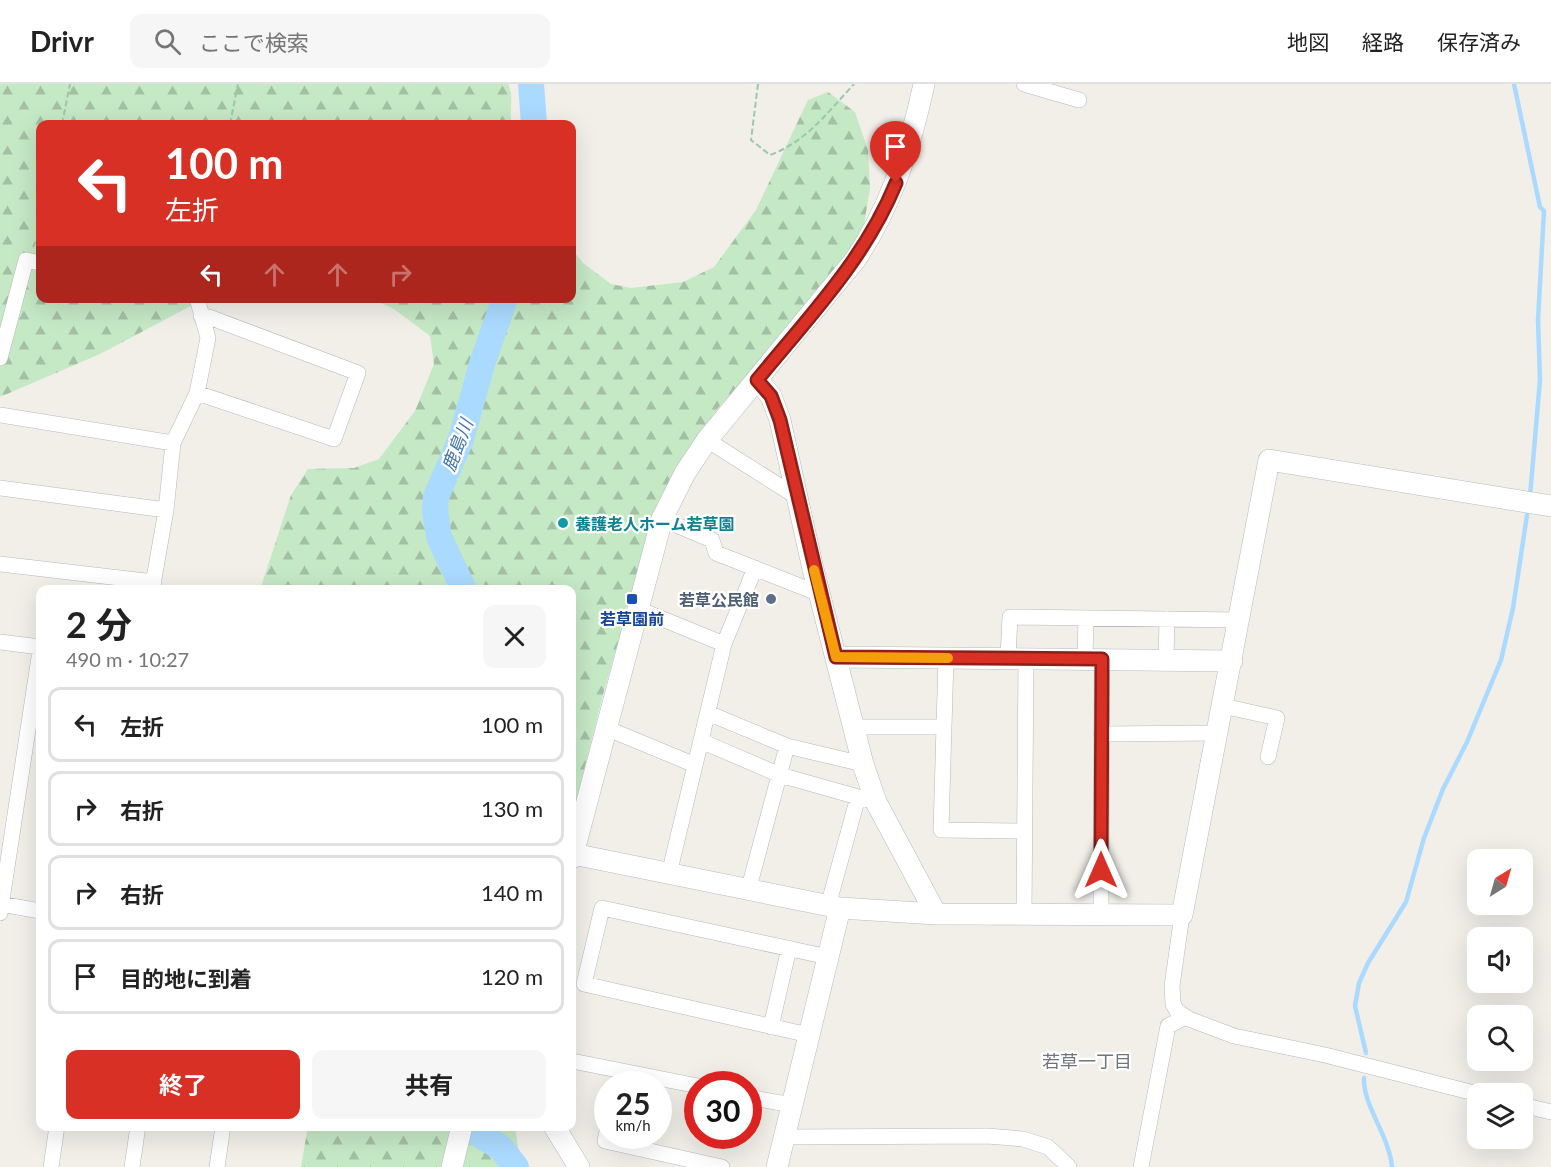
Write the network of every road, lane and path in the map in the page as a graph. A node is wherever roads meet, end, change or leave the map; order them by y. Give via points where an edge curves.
1 (70, 84) edge
2 (238, 84) edge
3 (758, 84) edge
4 (854, 84) edge
5 (924, 84) edge
6 (1024, 84) edge
7 (1078, 100) dead end
8 (63, 120) edge
9 (231, 120) edge
10 (36, 262) edge
11 (198, 303) edge
12 (201, 316) junction
13 (6, 322) edge
14 (0, 358) edge
15 (757, 380) junction
16 (197, 393) junction
17 (0, 415) edge
18 (707, 441) junction
19 (173, 443) junction
20 (0, 488) edge
21 (797, 496) junction
22 (1551, 506) edge
23 (166, 510) junction
24 (662, 519) junction
25 (0, 564) edge
26 (755, 568) junction
27 (146, 585) edge
28 (153, 585) edge
29 (820, 594) junction
30 (638, 609) junction
31 (1086, 618) junction
32 (1167, 619) junction
33 (1239, 620) junction
34 (0, 642) edge
35 (724, 644) junction
36 (36, 648) edge
37 (836, 657) junction
38 (1017, 657) junction
39 (946, 658) junction
40 (1093, 659) junction
41 (1166, 660) junction
42 (1232, 661) junction
43 (36, 675) edge
44 (1223, 706) junction
45 (708, 713) junction
46 (852, 727) junction
47 (944, 727) junction
48 (606, 728) junction
49 (1218, 733) junction
50 (1101, 734) junction
51 (701, 741) junction
52 (787, 746) junction
53 (1268, 758) dead end
54 (863, 764) junction
55 (695, 765) junction
56 (780, 775) junction
57 (867, 800) junction
58 (1025, 831) junction
59 (576, 841) edge
60 (576, 857) edge
61 (669, 874) junction
62 (748, 891) junction
63 (0, 907) edge
64 (834, 907) junction
65 (36, 911) edge
66 (936, 914) junction
67 (1024, 915) junction
68 (1101, 915) junction
69 (1182, 915) junction
70 (789, 948) junction
71 (828, 957) junction
72 (1186, 1017) junction
73 (771, 1027) junction
74 (809, 1035) junction
75 (576, 1062) edge
76 (600, 1071) edge
77 (1467, 1091) edge
78 (762, 1100) edge
79 (792, 1106) junction
80 (1533, 1108) edge
81 (1551, 1112) edge
82 (56, 1131) edge
83 (137, 1131) edge
84 (222, 1131) edge
85 (461, 1131) edge
86 (557, 1131) edge
87 (784, 1137) junction
88 (641, 1149) edge
89 (51, 1167) edge
90 (132, 1167) edge
91 (217, 1167) edge
92 (452, 1167) edge
93 (579, 1167) edge
94 (722, 1167) edge
95 (777, 1167) edge
96 (1069, 1167) edge
97 (1141, 1167) edge

1 - 8 path
2 - 9 path
3 - 4 path via 751,140 770,155 789,148 809,132
5 - 15 street via 896,183 871,237
6 - 7 street
10 - 13 street via 26,260
11 - 12 street
12 - 16 street via 208,338
12 - 16 street via 358,373 334,439
13 - 14 street
15 - 18 street
15 - 21 street via 771,396 780,420
16 - 19 street
17 - 19 street
18 - 21 street
18 - 24 street via 685,473
19 - 23 street
20 - 23 street
21 - 29 street
22 - 33 street via 1269,460
23 - 28 street
24 - 26 street via 712,540 716,553
24 - 30 street
25 - 27 street
26 - 29 street
26 - 35 street
29 - 37 street
30 - 35 street
30 - 48 street
31 - 32 street
31 - 38 street via 1010,617
31 - 40 street
32 - 33 street
32 - 41 street
33 - 42 street
34 - 36 street
35 - 45 street
37 - 39 street
37 - 46 street
38 - 39 street
38 - 40 street
38 - 58 street
39 - 47 street
40 - 41 street
40 - 50 street
41 - 42 street
42 - 44 street
43 - 63 street
44 - 49 street
44 - 53 street via 1277,718
45 - 51 street
45 - 52 street
46 - 47 street
46 - 54 street
47 - 58 street via 941,830
48 - 55 street
48 - 59 street
49 - 50 street
49 - 69 street
50 - 68 street
51 - 55 street
51 - 56 street
52 - 54 street
52 - 56 street
54 - 57 street
55 - 61 street
56 - 57 street
56 - 62 street
57 - 64 street
57 - 66 street
58 - 67 street
60 - 61 street
61 - 62 street
62 - 64 street
63 - 65 street
64 - 66 street
64 - 71 street
66 - 67 street
67 - 68 street
68 - 69 street
69 - 72 street via 1173,995 1177,1011
70 - 71 street
70 - 73 street
70 - 73 street via 602,908 584,984
71 - 74 street
72 - 77 street via 1234,1036
72 - 97 street via 1168,1026
73 - 74 street
74 - 79 street
75 - 76 street
78 - 79 street
79 - 87 street
80 - 81 street
82 - 89 street
83 - 90 street
84 - 91 street
85 - 92 street
86 - 93 street
87 - 95 street
87 - 96 street via 1023,1139 1048,1147
88 - 94 street

